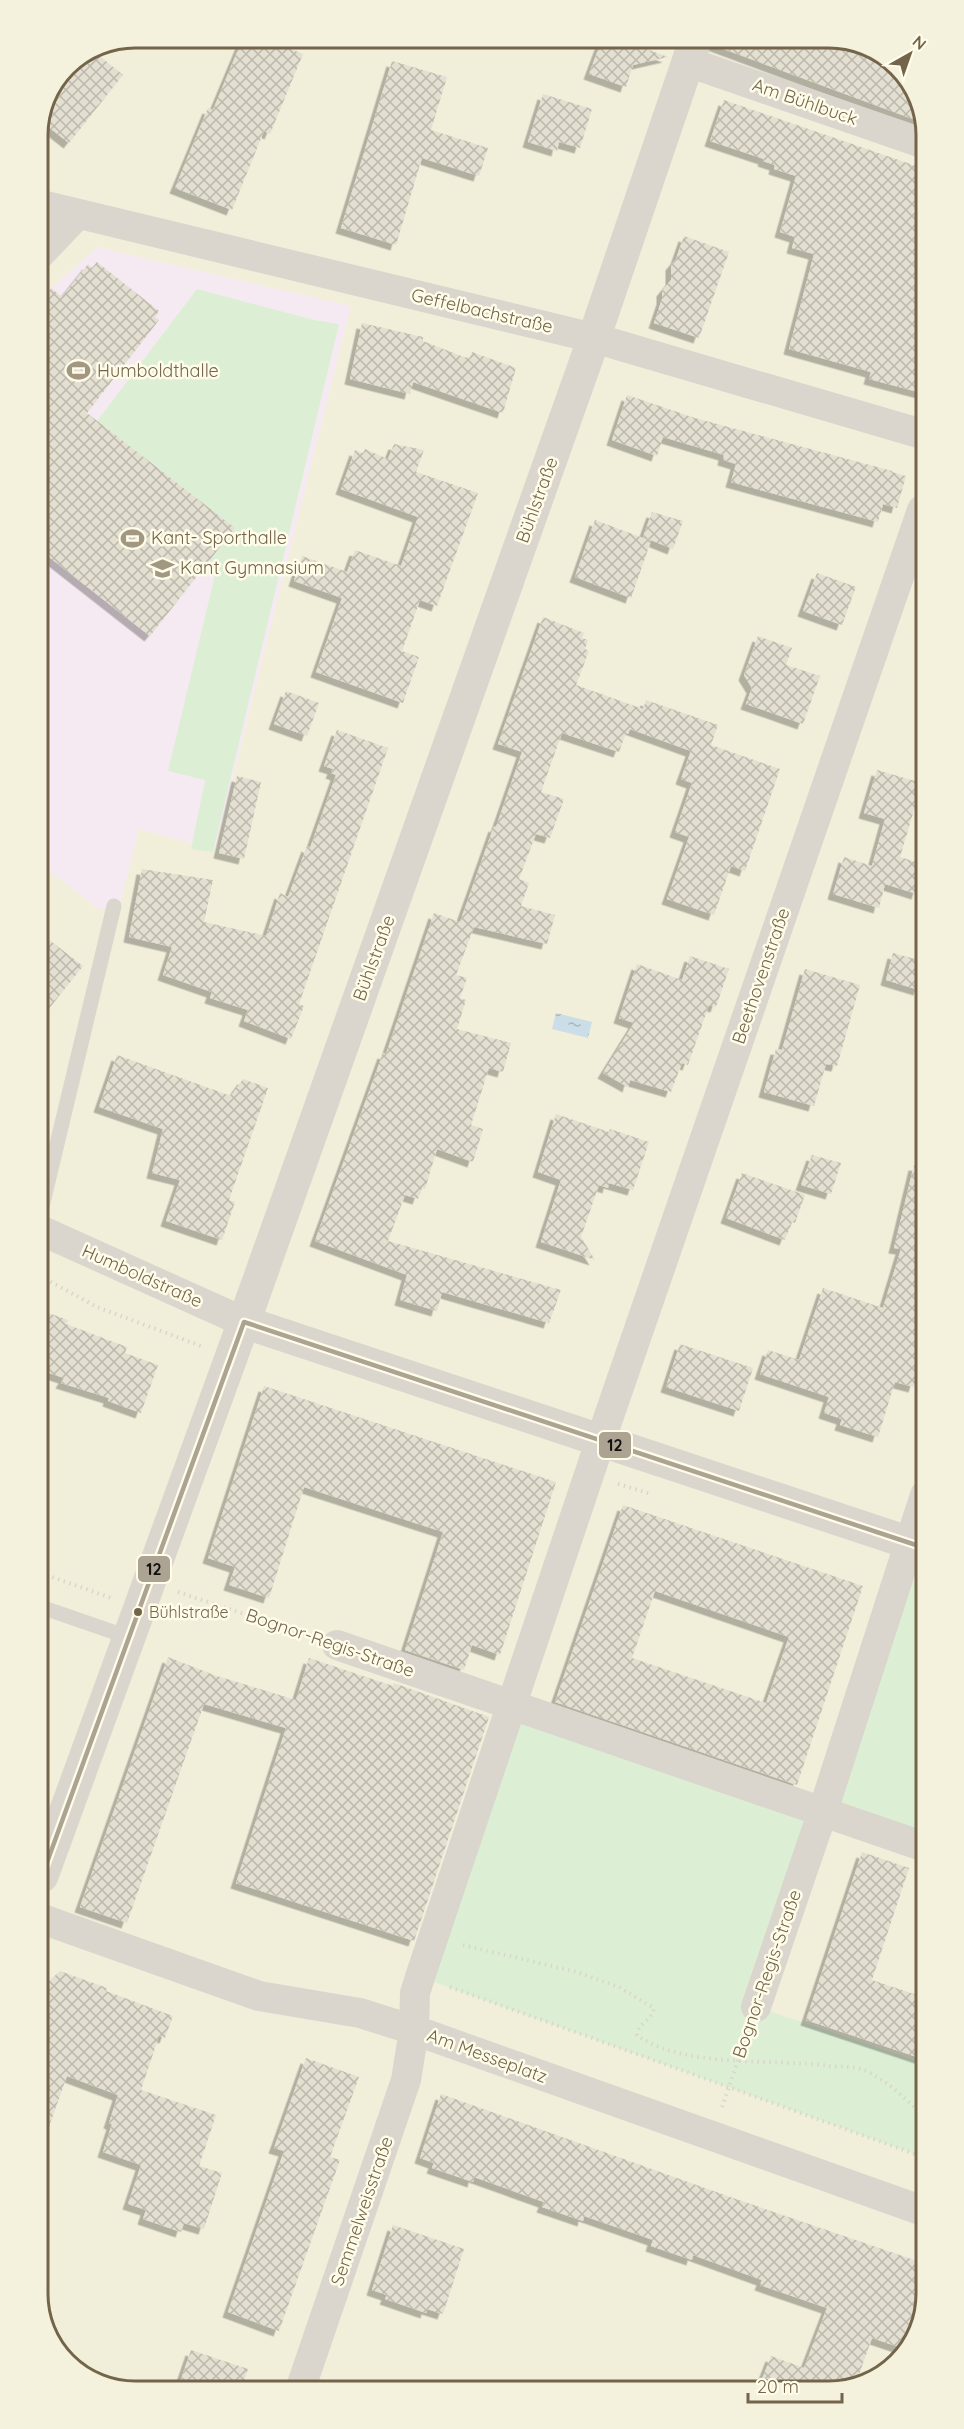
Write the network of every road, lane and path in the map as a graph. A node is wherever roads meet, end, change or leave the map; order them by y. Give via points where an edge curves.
1 (692, 50) edge
2 (916, 141) edge
3 (48, 206) edge
4 (78, 214) junction
5 (48, 246) edge
6 (594, 338) junction
7 (916, 432) edge
8 (916, 527) edge
9 (114, 906) dead end
10 (48, 1182) edge
11 (48, 1234) edge
12 (48, 1280) edge
13 (244, 1322) junction
14 (232, 1353) junction
15 (600, 1442) junction
16 (916, 1546) edge
17 (916, 1549) edge
18 (48, 1576) edge
19 (48, 1607) edge
20 (139, 1609) junction
21 (336, 1645) joint
22 (511, 1705) junction
23 (823, 1811) junction
24 (916, 1844) edge
25 (48, 1859) edge
26 (48, 1921) edge
27 (433, 1938) junction
28 (420, 1977) junction
29 (756, 2007) joint
30 (414, 2030) junction
31 (738, 2060) junction
32 (729, 2088) junction
33 (916, 2110) edge
34 (712, 2136) junction
35 (916, 2154) edge
36 (916, 2208) edge
37 (303, 2381) edge

1 - 2 street, Am Bühlbuck
1 - 6 street, Bühlstraße
3 - 4 street, Geffelbachstraße
4 - 5 street
4 - 6 street, Geffelbachstraße
6 - 7 street, Geffelbachstraße
6 - 13 street, Bühlstraße
8 - 15 street, Beethovenstraße
9 - 10 lane
11 - 13 street, Humboldstraße
12 - 14 path via 97,1308 190,1343
13 - 14 street, Bühlstraße
13 - 15 street
14 - 20 street, Bühlstraße
15 - 16 street
15 - 22 street
17 - 23 street, Bognor-Regis-Straße
18 - 20 path, Bognor-Regis-Straße
19 - 20 lane
20 - 21 path, Bognor-Regis-Straße
20 - 25 street, Bühlstraße
21 - 22 street, Bognor-Regis-Straße
22 - 23 street, Bognor-Regis-Straße
22 - 27 street, Semmelweisstraße
23 - 24 street, Bognor-Regis-Straße
23 - 29 street, Bognor-Regis-Straße
26 - 30 street, Am Messeplatz via 259,1995 360,2013
27 - 28 street, Semmelweisstraße
27 - 31 path via 577,1972 619,1987 654,2008 637,2035 649,2044 675,2054
28 - 30 street, Semmelweisstraße via 415,1994
28 - 32 path
29 - 31 path, Bognor-Regis-Straße
30 - 34 street, Am Messeplatz
30 - 37 street, Semmelweisstraße via 406,2080
31 - 32 path, Bognor-Regis-Straße
31 - 33 path via 864,2070 895,2088
32 - 34 path, Bognor-Regis-Straße
32 - 35 path
34 - 36 street, Am Messeplatz

